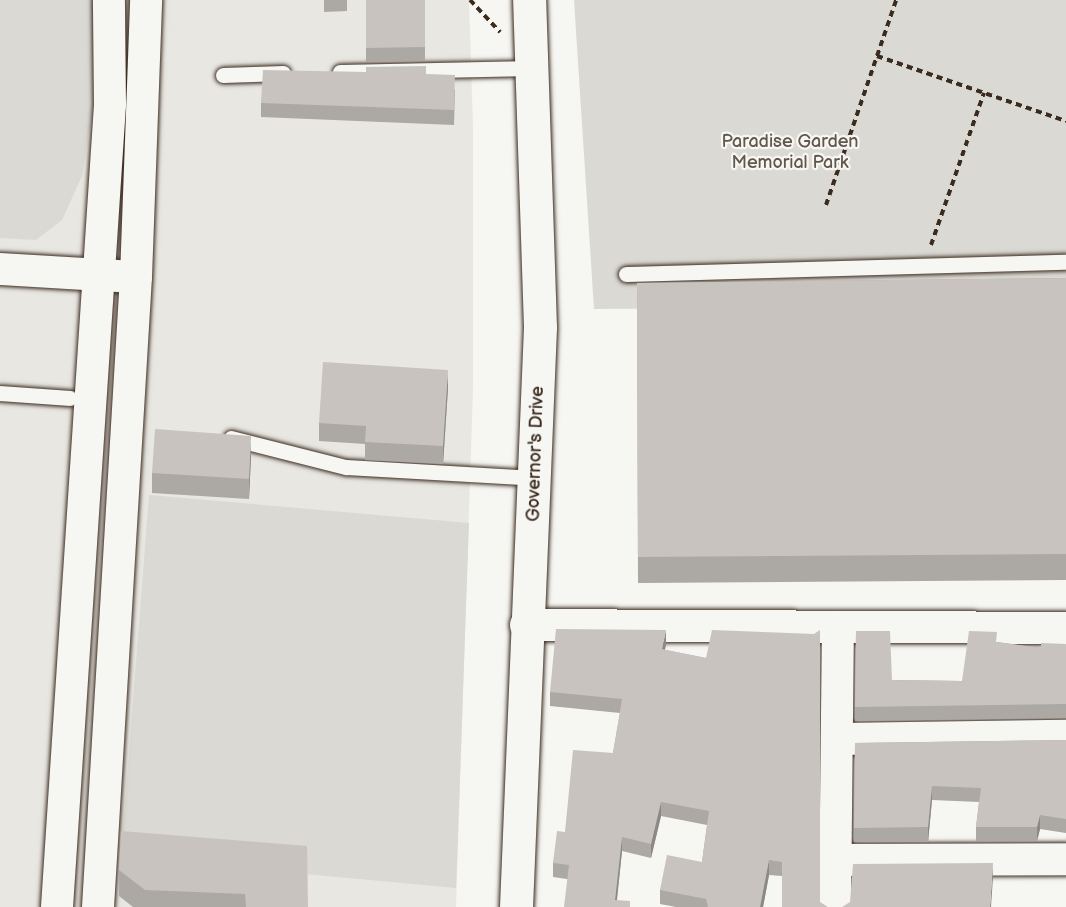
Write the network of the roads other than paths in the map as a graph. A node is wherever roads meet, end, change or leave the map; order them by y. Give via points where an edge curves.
1 (109, 0) edge
2 (146, 0) edge
3 (529, 0) edge
4 (532, 68) junction
5 (327, 72) edge
6 (304, 73) edge
7 (223, 75) dead end
8 (1066, 262) edge
9 (0, 269) edge
10 (626, 274) dead end
11 (98, 275) junction
12 (136, 277) junction
13 (0, 393) edge
14 (70, 398) dead end
15 (216, 436) edge
16 (535, 478) junction
17 (526, 625) junction
18 (838, 627) junction
19 (1066, 628) edge
20 (1066, 736) edge
21 (837, 739) junction
22 (1066, 859) edge
23 (836, 860) junction
24 (57, 907) edge
25 (98, 907) edge
26 (516, 907) edge
27 (835, 907) edge

1 - 11 street via 110,104
2 - 12 street
3 - 4 main road, Governor's Drive
4 - 5 lane
4 - 16 main road, Governor's Drive via 540,262
6 - 7 lane
8 - 10 lane
9 - 11 street
11 - 12 street
11 - 24 street
12 - 25 street
13 - 14 lane
15 - 16 lane via 253,441 346,467
16 - 17 main road, Governor's Drive
17 - 18 street
17 - 26 main road, Governor's Drive
18 - 19 street
18 - 21 street
20 - 21 street
21 - 23 street
22 - 23 street
23 - 27 street

